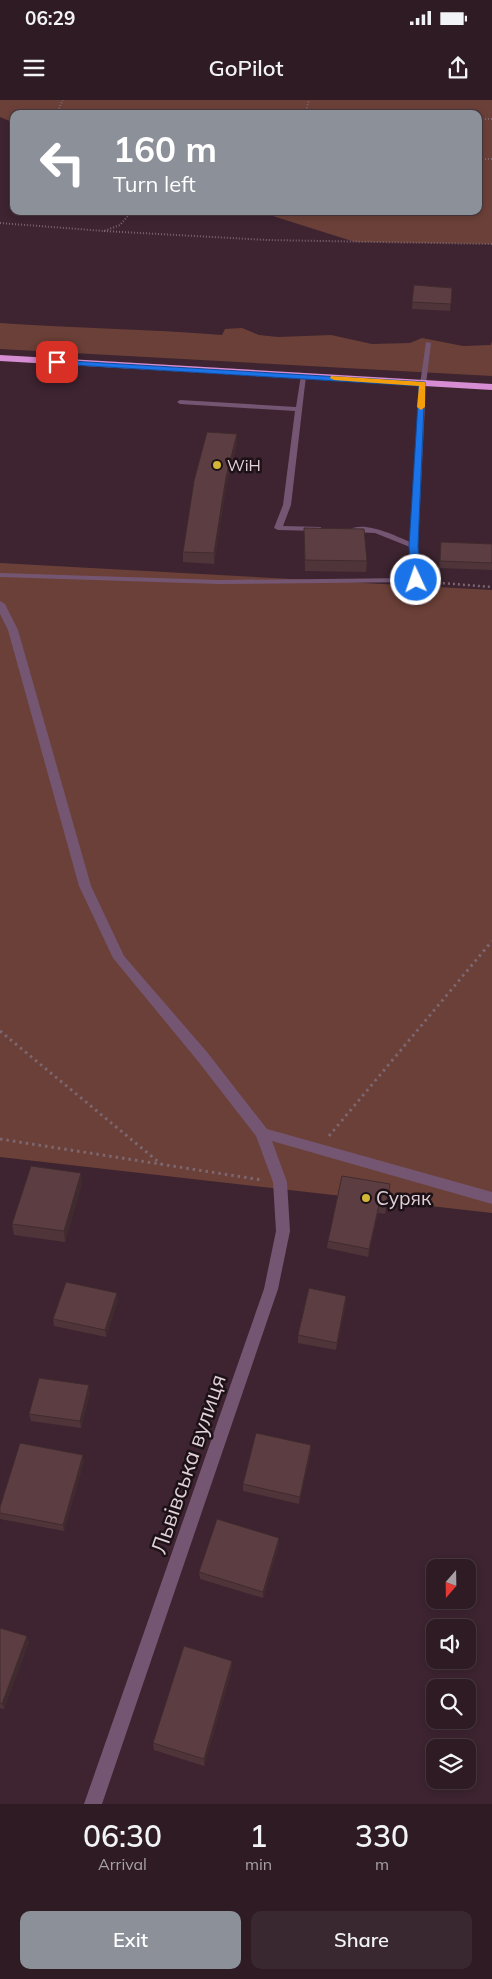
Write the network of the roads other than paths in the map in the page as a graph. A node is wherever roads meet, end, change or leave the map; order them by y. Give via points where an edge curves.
1 (428, 344) dead end
2 (0, 358) edge
3 (303, 376) junction
4 (423, 384) junction
5 (492, 388) edge
6 (180, 402) dead end
7 (299, 409) junction
8 (327, 529) edge
9 (347, 530) edge
10 (414, 546) junction
11 (0, 575) edge
12 (0, 604) edge
13 (262, 1133) junction
14 (492, 1198) edge
15 (93, 1804) edge

1 - 4 lane
2 - 3 highway
3 - 4 highway
3 - 7 lane
4 - 5 highway
4 - 10 lane
6 - 7 lane
7 - 8 lane via 287,505 278,528
9 - 10 lane via 376,531
10 - 11 lane via 416,580 219,582
12 - 13 street, Львівська вулиця via 13,630 84,886 119,958
13 - 14 street
13 - 15 street, Львівська вулиця via 280,1182 283,1231 271,1289

